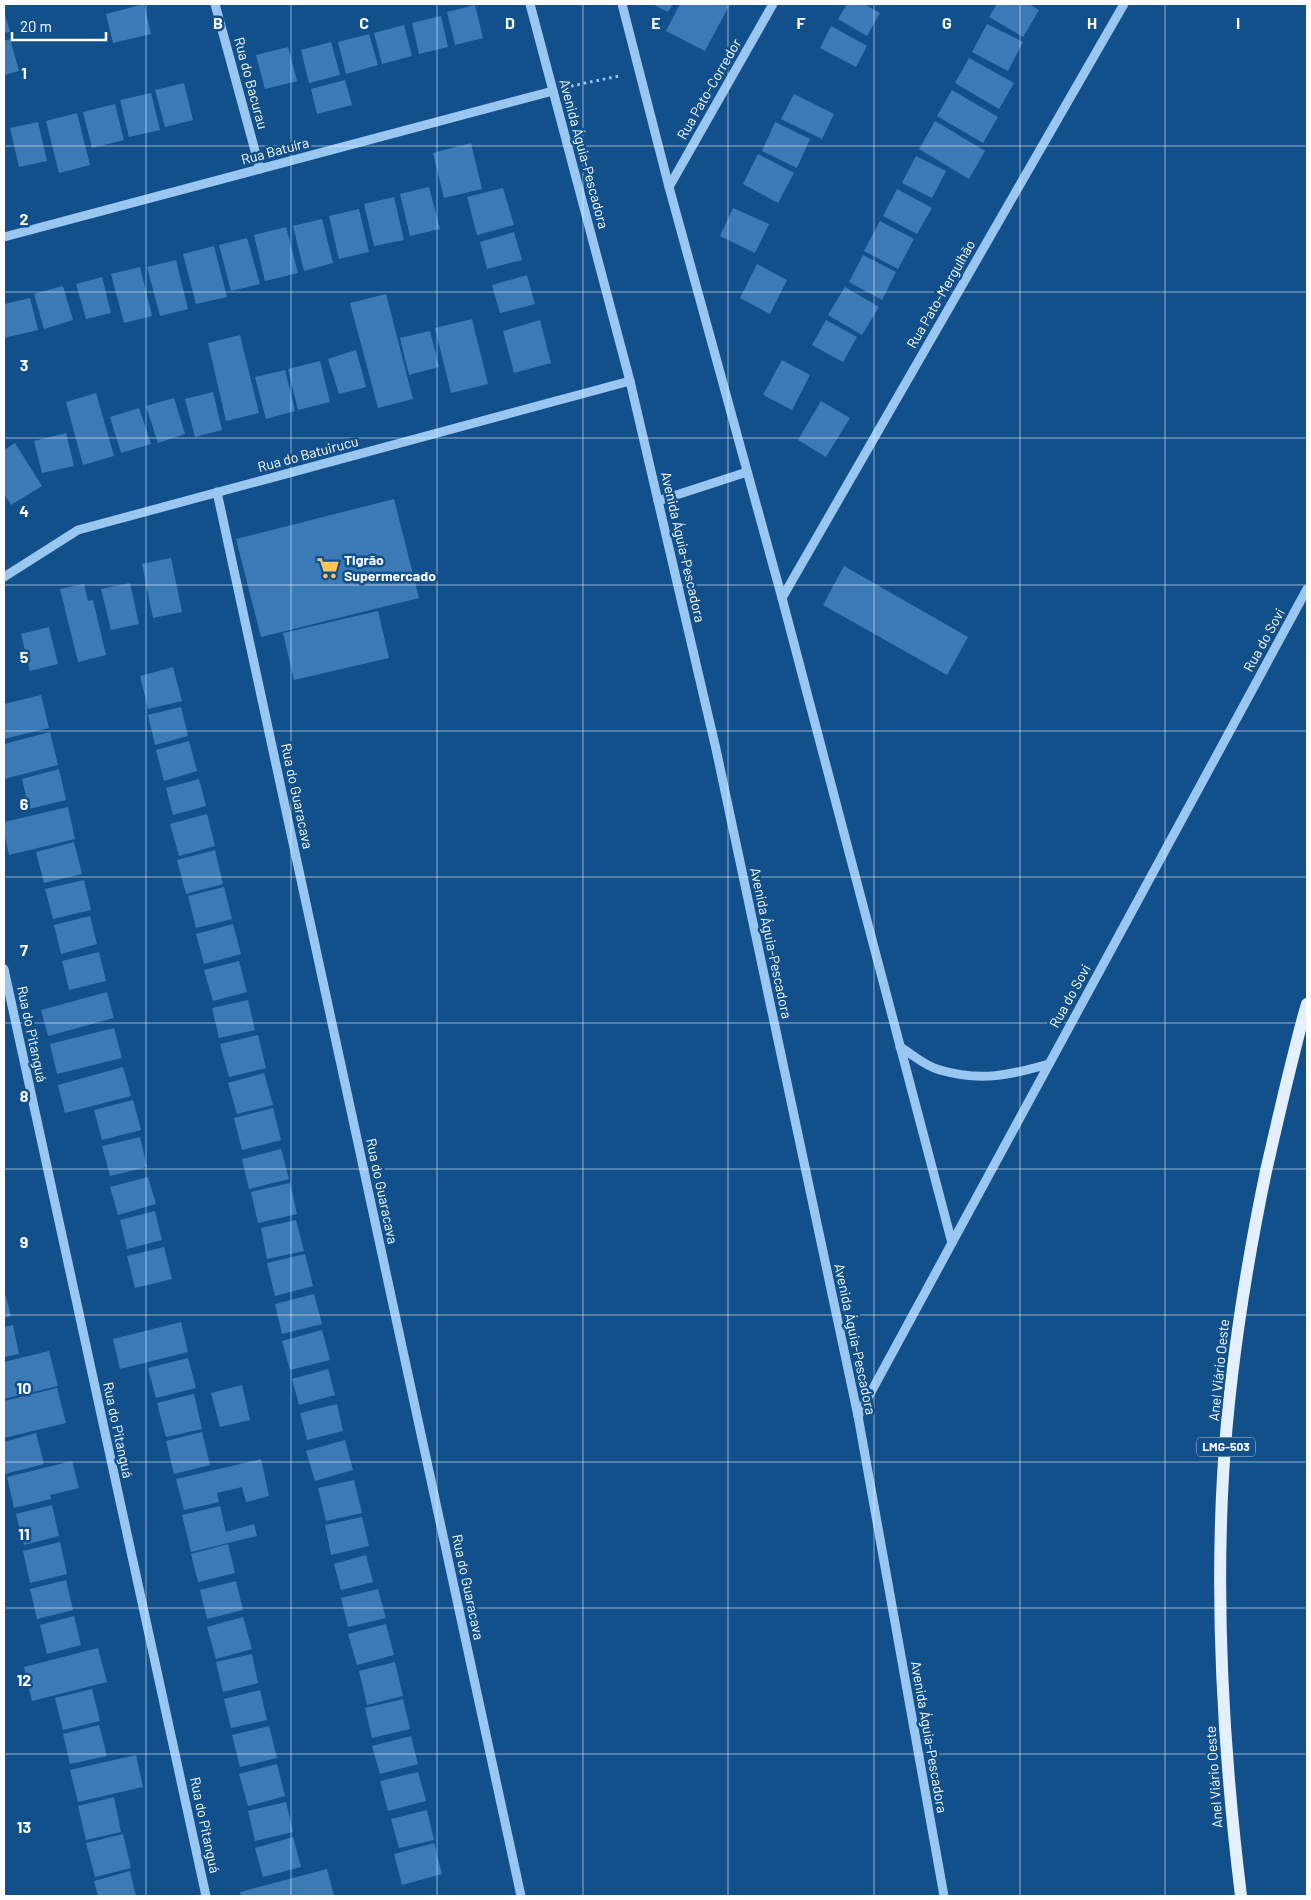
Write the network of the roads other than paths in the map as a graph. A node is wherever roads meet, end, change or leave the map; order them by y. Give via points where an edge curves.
1 (215, 4) edge
2 (530, 4) edge
3 (622, 4) edge
4 (773, 4) edge
5 (1124, 4) edge
6 (553, 91) junction
7 (260, 169) junction
8 (668, 187) junction
9 (4, 237) edge
10 (630, 381) junction
11 (747, 472) junction
12 (217, 492) junction
13 (658, 501) junction
14 (4, 577) edge
15 (1307, 589) edge
16 (782, 598) junction
17 (4, 969) edge
18 (1307, 1004) edge
19 (900, 1047) junction
20 (1049, 1064) junction
21 (952, 1243) junction
22 (858, 1416) junction
23 (206, 1896) edge
24 (521, 1896) edge
25 (944, 1896) edge
26 (1241, 1896) edge

1 - 7 street, Rua do Bacurau
2 - 6 street, Avenida Águia-Pescadora
3 - 8 street
4 - 8 street, Rua Pato-Corredor
5 - 16 street, Rua Pato-Mergulhão
6 - 7 street, Rua Batuíra
6 - 10 street, Avenida Águia-Pescadora
7 - 9 street, Rua Batuíra
8 - 11 street
10 - 12 street, Rua do Batuirucu
10 - 13 street, Avenida Águia-Pescadora
11 - 13 street
11 - 16 street
12 - 14 street, Rua do Batuirucu via 78,530
12 - 24 street, Rua do Guaracava
13 - 22 street, Avenida Águia-Pescadora via 718,759
15 - 20 street, Rua do Sovi
16 - 19 street
17 - 23 street, Rua do Pitanguá
18 - 26 main road, Anel Viário Oeste / LMG-503 via 1274,1133 1252,1240 1235,1352 1223,1476 1221,1598 1225,1724
19 - 20 street via 938,1070 980,1077 1010,1075
19 - 21 street
20 - 21 street, Rua do Sovi
21 - 22 street, Rua do Sovi
22 - 25 street, Avenida Águia-Pescadora

